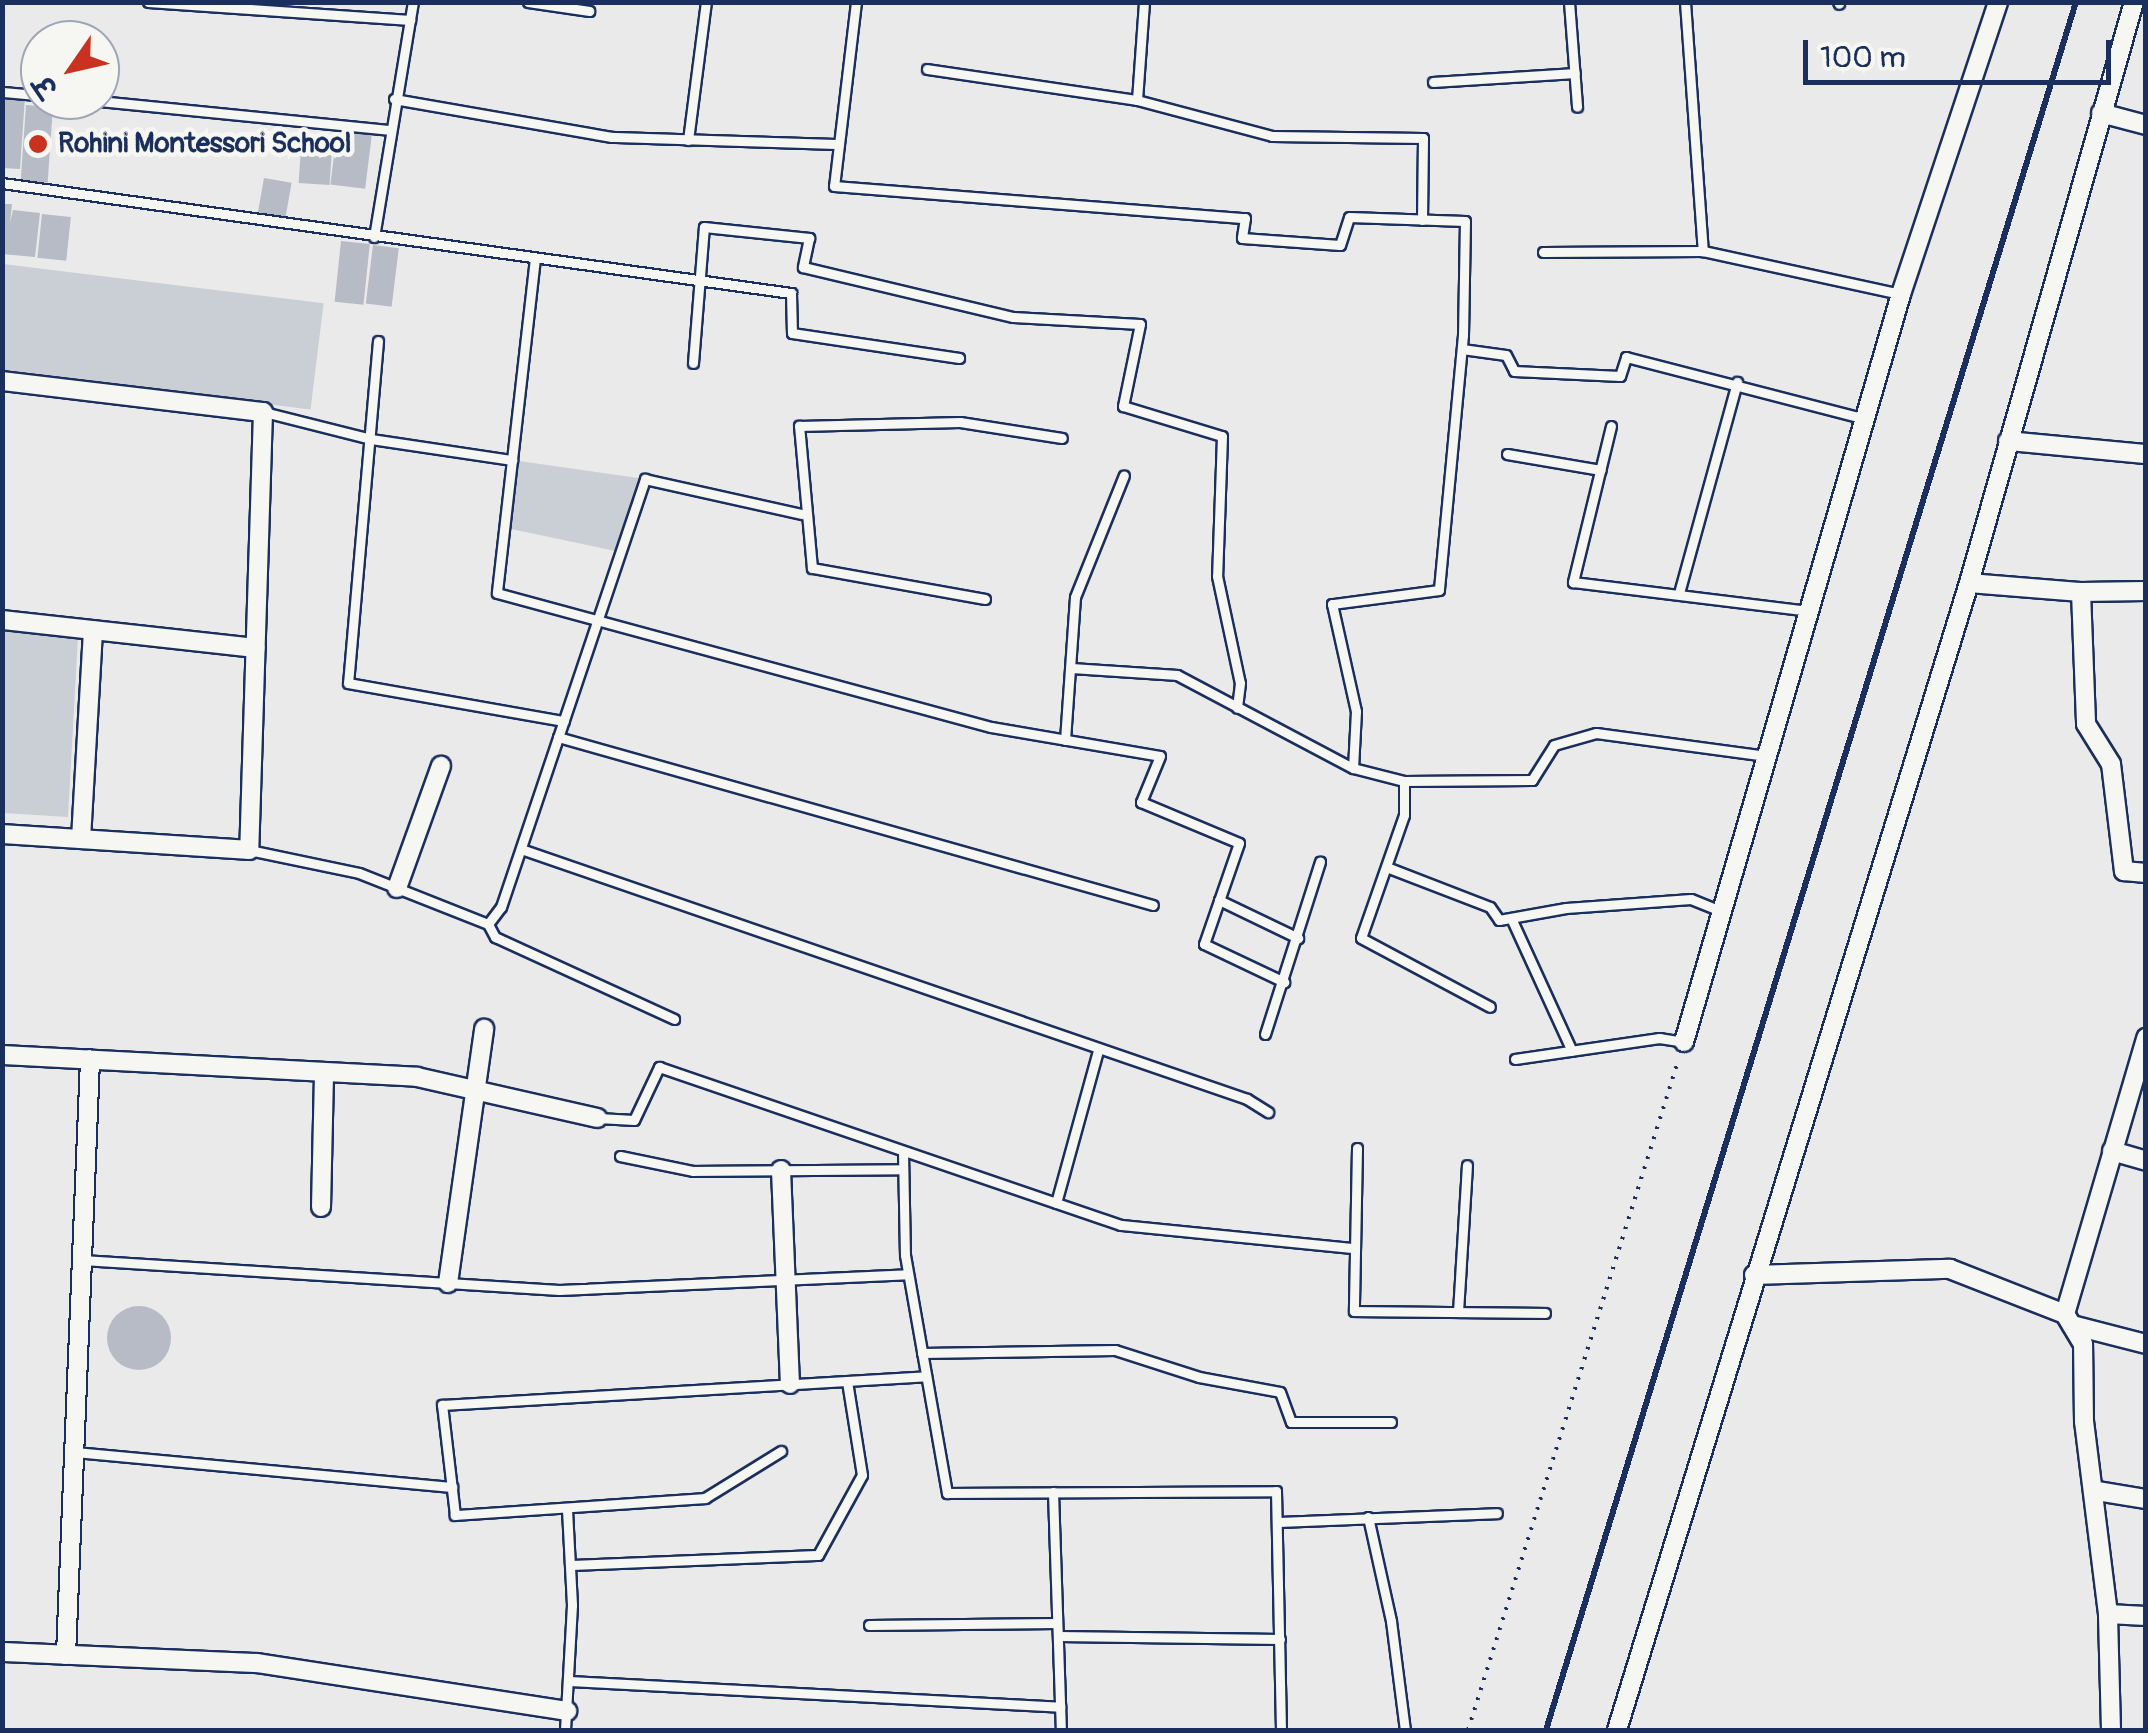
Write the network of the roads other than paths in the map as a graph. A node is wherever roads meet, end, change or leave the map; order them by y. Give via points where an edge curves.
1 (148, 2) edge
2 (413, 2) edge
3 (528, 2) edge
4 (706, 2) edge
5 (856, 2) edge
6 (1144, 2) edge
7 (1569, 2) edge
8 (1685, 2) edge
9 (1998, 2) edge
10 (2134, 2) edge
11 (589, 11) dead end
12 (410, 20) junction
13 (927, 69) dead end
14 (1575, 73) junction
15 (1433, 82) dead end
16 (394, 99) junction
17 (1137, 100) junction
18 (120, 103) edge
19 (1577, 107) dead end
20 (2101, 113) junction
21 (2146, 126) edge
22 (388, 130) junction
23 (688, 140) junction
24 (839, 144) junction
25 (2, 183) edge
26 (1422, 220) junction
27 (374, 237) junction
28 (1703, 251) junction
29 (1544, 252) dead end
30 (535, 258) junction
31 (701, 280) junction
32 (1900, 294) junction
33 (378, 341) dead end
34 (1462, 349) junction
35 (959, 358) dead end
36 (692, 364) dead end
37 (2, 381) edge
38 (1737, 382) junction
39 (264, 412) junction
40 (1864, 420) junction
41 (1611, 426) dead end
42 (1062, 438) dead end
43 (371, 439) junction
44 (2008, 441) junction
45 (1507, 454) dead end
46 (2146, 454) edge
47 (512, 460) junction
48 (1600, 470) junction
49 (1124, 475) dead end
50 (802, 514) junction
51 (1969, 583) junction
52 (2080, 592) junction
53 (2146, 592) edge
54 (1679, 593) junction
55 (985, 599) dead end
56 (1811, 612) junction
57 (2, 620) edge
58 (597, 622) junction
59 (94, 630) junction
60 (256, 648) junction
61 (1072, 668) junction
62 (1237, 708) junction
63 (564, 721) junction
64 (558, 737) junction
65 (1065, 740) junction
66 (1770, 756) junction
67 (442, 766) dead end
68 (1353, 768) junction
69 (1404, 780) junction
70 (2, 834) edge
71 (81, 839) junction
72 (521, 849) junction
73 (249, 850) junction
74 (1320, 862) dead end
75 (1390, 868) junction
76 (2146, 873) edge
77 (397, 888) junction
78 (1220, 900) junction
79 (1153, 905) dead end
80 (1724, 912) junction
81 (1510, 918) junction
82 (488, 924) junction
83 (1298, 938) junction
84 (1284, 982) junction
85 (1490, 1007) dead end
86 (674, 1019) dead end
87 (484, 1029) dead end
88 (1265, 1034) dead end
89 (2146, 1038) edge
90 (1684, 1042) joint
91 (1098, 1050) junction
92 (1572, 1050) junction
93 (2, 1055) edge
94 (90, 1059) junction
95 (1515, 1060) dead end
96 (324, 1072) junction
97 (474, 1090) junction
98 (1268, 1112) dead end
99 (597, 1118) joint
100 (1356, 1148) dead end
101 (2112, 1151) junction
102 (903, 1152) junction
103 (620, 1156) dead end
104 (2146, 1161) edge
105 (1467, 1164) dead end
106 (903, 1169) junction
107 (782, 1170) junction
108 (1056, 1204) junction
109 (321, 1208) dead end
110 (1350, 1248) junction
111 (82, 1260) junction
112 (908, 1274) junction
113 (1754, 1274) junction
114 (786, 1279) junction
115 (448, 1283) junction
116 (1458, 1312) junction
117 (1545, 1313) dead end
118 (2069, 1319) junction
119 (2146, 1344) edge
120 (922, 1353) junction
121 (926, 1376) junction
122 (847, 1381) junction
123 (790, 1384) junction
124 (1391, 1422) dead end
125 (780, 1451) dead end
126 (74, 1452) junction
127 (452, 1487) junction
128 (2097, 1491) junction
129 (1053, 1492) junction
130 (2146, 1498) edge
131 (567, 1508) junction
132 (1498, 1513) dead end
133 (1368, 1517) junction
134 (1277, 1522) junction
135 (570, 1565) junction
136 (2108, 1614) junction
137 (2146, 1616) edge
138 (1057, 1623) junction
139 (869, 1625) dead end
140 (1058, 1636) junction
141 (1280, 1640) junction
142 (2, 1652) edge
143 (66, 1655) junction
144 (568, 1681) junction
145 (1060, 1707) junction
146 (568, 1710) junction
147 (565, 1730) edge
148 (1061, 1730) edge
149 (1281, 1730) edge
150 (1406, 1730) edge
151 (1616, 1730) edge
152 (2111, 1730) edge

1 - 12 lane
2 - 12 lane
3 - 11 lane
4 - 23 lane
5 - 24 lane
6 - 17 lane
7 - 14 lane
8 - 28 lane
9 - 32 street
10 - 20 street
12 - 16 lane
13 - 17 lane
14 - 15 lane
14 - 19 lane
16 - 22 lane
16 - 23 lane via 612,137
17 - 26 lane via 1272,136 1423,138
18 - 22 lane
20 - 21 street
20 - 44 street
22 - 27 lane
23 - 24 lane
24 - 26 lane via 834,186 1244,218 1242,238 1340,245 1349,217
25 - 27 lane
26 - 34 lane via 1465,221
27 - 30 lane
28 - 29 lane
28 - 32 lane
30 - 31 lane
30 - 47 lane
31 - 35 lane via 791,293 792,333
31 - 36 lane
31 - 62 lane via 704,227 809,238 803,267 1013,317 1140,324 1123,406 1222,436 1217,576 1240,683
32 - 40 street
33 - 43 lane
34 - 38 lane via 1506,355 1514,371 1620,376 1626,357
34 - 68 lane via 1439,590 1332,604 1356,711
37 - 39 street
38 - 40 lane
38 - 54 lane
39 - 43 lane
39 - 60 street
40 - 56 street
41 - 48 lane
42 - 50 lane via 960,422 798,426
43 - 47 lane
43 - 63 lane via 348,682
44 - 46 street
44 - 51 street
45 - 48 lane
47 - 58 lane via 497,593
48 - 54 lane via 1573,582
49 - 61 lane via 1075,597
50 - 55 lane via 812,568
50 - 58 lane via 645,479
51 - 52 street
51 - 113 street
52 - 53 street
52 - 76 street via 2086,724 2111,764 2124,871
54 - 56 lane via 1791,604
56 - 66 street
57 - 59 street
58 - 63 lane
58 - 65 lane via 991,727
59 - 60 street
59 - 71 street
60 - 73 street
61 - 62 lane via 1178,674
61 - 65 lane
62 - 68 lane
63 - 64 lane
64 - 72 lane
64 - 79 lane
65 - 78 lane via 1160,756 1141,802 1239,842
66 - 69 lane via 1596,733 1554,745 1532,780
66 - 80 street
67 - 77 street
68 - 69 lane
69 - 75 lane via 1404,815
70 - 71 street
71 - 73 street
72 - 82 lane
72 - 91 lane
73 - 77 lane
74 - 83 lane
75 - 81 lane via 1490,907 1499,920
75 - 85 lane via 1361,938
77 - 82 lane
78 - 83 lane
78 - 84 lane via 1204,944
80 - 81 lane via 1691,899
80 - 90 street
81 - 92 lane
82 - 86 lane via 495,937
83 - 84 lane
84 - 88 lane
87 - 97 street
89 - 101 street
90 - 92 lane via 1659,1038
91 - 98 lane via 1247,1098
91 - 108 lane
92 - 95 lane
93 - 94 street
94 - 96 street
94 - 111 street
96 - 97 street via 418,1077
96 - 109 street
97 - 99 street
97 - 115 street
99 - 102 lane via 634,1120 660,1067
100 - 110 lane
101 - 104 street
101 - 118 street
102 - 106 lane
102 - 108 lane
103 - 107 lane via 694,1170
105 - 116 lane
106 - 107 lane
106 - 112 lane
107 - 114 street
108 - 110 lane via 1121,1225
110 - 116 lane via 1354,1311
111 - 115 lane
111 - 126 street
112 - 114 lane
112 - 120 lane
113 - 118 street via 1950,1269
113 - 151 street
114 - 115 lane via 558,1290
114 - 123 street
116 - 117 lane
118 - 119 street
118 - 128 street via 2083,1344 2084,1422
120 - 121 lane
120 - 124 lane via 1116,1350 1200,1377 1280,1392 1291,1422
121 - 122 lane
121 - 129 lane via 948,1493
122 - 123 lane
122 - 135 lane via 862,1475 818,1555
123 - 127 lane via 442,1405
125 - 131 lane via 705,1498
126 - 127 lane
126 - 143 street
127 - 131 lane via 455,1515
128 - 130 street
128 - 136 street
129 - 134 lane via 1276,1490
129 - 138 lane
131 - 135 lane
132 - 133 lane
133 - 134 lane
133 - 150 lane
134 - 141 lane
135 - 144 lane
136 - 137 street
136 - 152 street
138 - 139 lane
138 - 140 lane
140 - 141 lane
140 - 145 lane
141 - 149 lane
142 - 143 street
143 - 146 street via 257,1664
144 - 145 lane
144 - 146 lane
145 - 148 lane
146 - 147 lane

